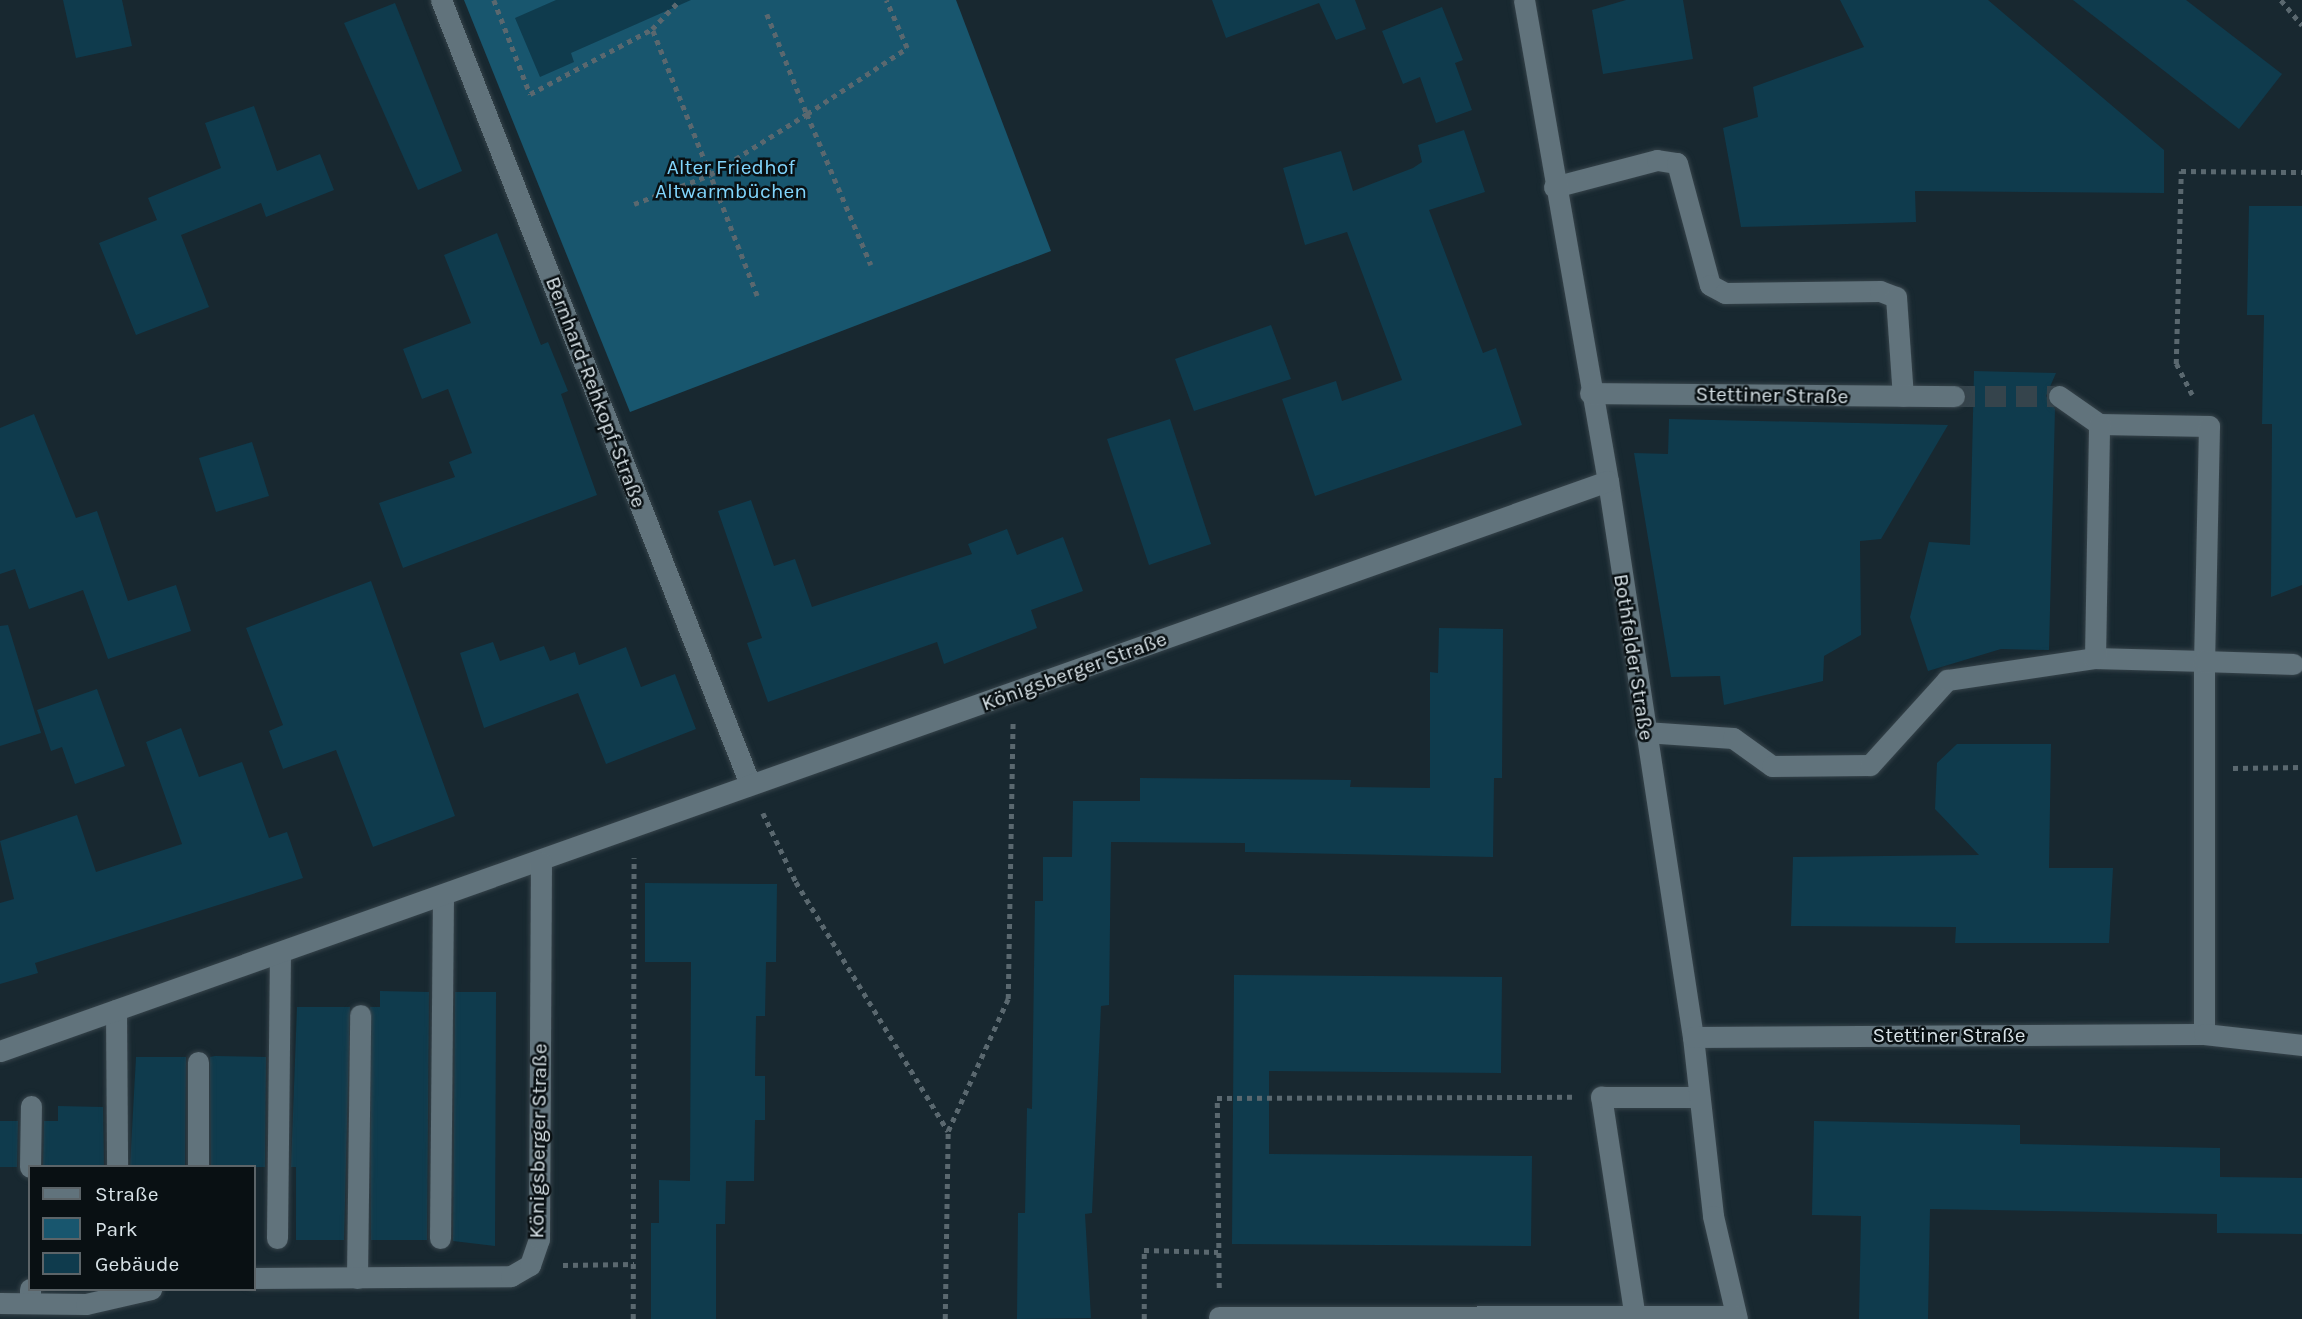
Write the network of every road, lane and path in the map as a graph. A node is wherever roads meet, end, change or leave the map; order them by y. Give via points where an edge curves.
1 (441, 0) edge
2 (494, 0) edge
3 (680, 0) edge
4 (887, 0) edge
5 (1524, 0) edge
6 (2281, 0) edge
7 (767, 14) dead end
8 (2302, 25) edge
9 (652, 29) junction
10 (807, 114) junction
11 (2302, 172) edge
12 (710, 174) junction
13 (1554, 187) junction
14 (634, 204) dead end
15 (870, 265) dead end
16 (757, 296) dead end
17 (1590, 393) junction
18 (1903, 396) junction
19 (1954, 396) tunnel mouth
20 (2059, 396) tunnel mouth
21 (2099, 424) junction
22 (2209, 426) junction
23 (1608, 481) junction
24 (2095, 657) junction
25 (2204, 661) junction
26 (2293, 664) dead end
27 (1014, 694) junction
28 (1645, 732) junction
29 (2302, 767) edge
30 (2206, 768) junction
31 (750, 784) junction
32 (634, 827) junction
33 (541, 862) junction
34 (443, 896) junction
35 (280, 953) junction
36 (116, 1010) junction
37 (360, 1015) dead end
38 (2204, 1034) junction
39 (1693, 1037) junction
40 (2302, 1045) edge
41 (0, 1051) edge
42 (198, 1062) dead end
43 (1601, 1097) junction
44 (1699, 1097) junction
45 (31, 1106) dead end
46 (948, 1131) junction
47 (30, 1165) edge
48 (117, 1165) edge
49 (198, 1165) edge
50 (277, 1238) dead end
51 (440, 1238) dead end
52 (1218, 1252) junction
53 (634, 1264) junction
54 (530, 1265) junction
55 (256, 1278) edge
56 (357, 1278) junction
57 (142, 1291) edge
58 (30, 1296) edge
59 (0, 1303) edge
60 (1219, 1317) joint
61 (1736, 1317) edge
62 (1635, 1318) edge
63 (633, 1319) edge
64 (945, 1319) edge
65 (1144, 1319) edge

1 - 31 street, Bernhard-Rehkopf-Straße
2 - 9 path via 530,94
3 - 9 path
4 - 10 path via 907,48
5 - 13 street, Bothfelder Straße
6 - 8 path
7 - 10 path
9 - 12 path
10 - 12 path
10 - 15 path
11 - 22 path via 2181,171 2176,364
12 - 14 path
12 - 16 path
13 - 17 street, Bothfelder Straße
13 - 18 street via 1657,160 1677,163 1710,285 1725,293 1881,290 1896,297
17 - 18 street, Stettiner Straße
17 - 23 street, Bothfelder Straße
18 - 19 street, Stettiner Straße
20 - 21 street
21 - 22 street
21 - 24 street
22 - 25 street
23 - 27 street, Königsberger Straße
23 - 28 street, Bothfelder Straße
24 - 25 street
24 - 28 street via 1947,680 1870,765 1772,766 1733,738
25 - 26 street
25 - 30 street
27 - 31 street, Königsberger Straße
27 - 46 path via 1009,999
28 - 39 street, Bothfelder Straße
29 - 30 path
30 - 38 street
31 - 32 street, Königsberger Straße
31 - 46 path via 796,881
32 - 33 street, Königsberger Straße
32 - 53 path
33 - 34 street, Königsberger Straße
33 - 54 street, Königsberger Straße via 539,1239
34 - 35 street, Königsberger Straße
34 - 51 street
35 - 36 street, Königsberger Straße
35 - 50 street
36 - 41 street, Königsberger Straße
36 - 48 street
37 - 56 street
38 - 39 street, Stettiner Straße
38 - 40 street, Stettiner Straße
39 - 44 street, Bothfelder Straße
42 - 49 street
43 - 44 street
43 - 52 path via 1217,1098
43 - 62 street
44 - 61 street, Bothfelder Straße via 1713,1216
45 - 47 street
46 - 64 path
52 - 60 path
52 - 65 path via 1144,1250
53 - 54 path
53 - 63 path
54 - 56 street, Königsberger Straße via 511,1276
55 - 56 street, Königsberger Straße
57 - 58 street via 86,1304
58 - 59 street
60 - 62 street, Bothfelder Straße
61 - 62 street, Bothfelder Straße

